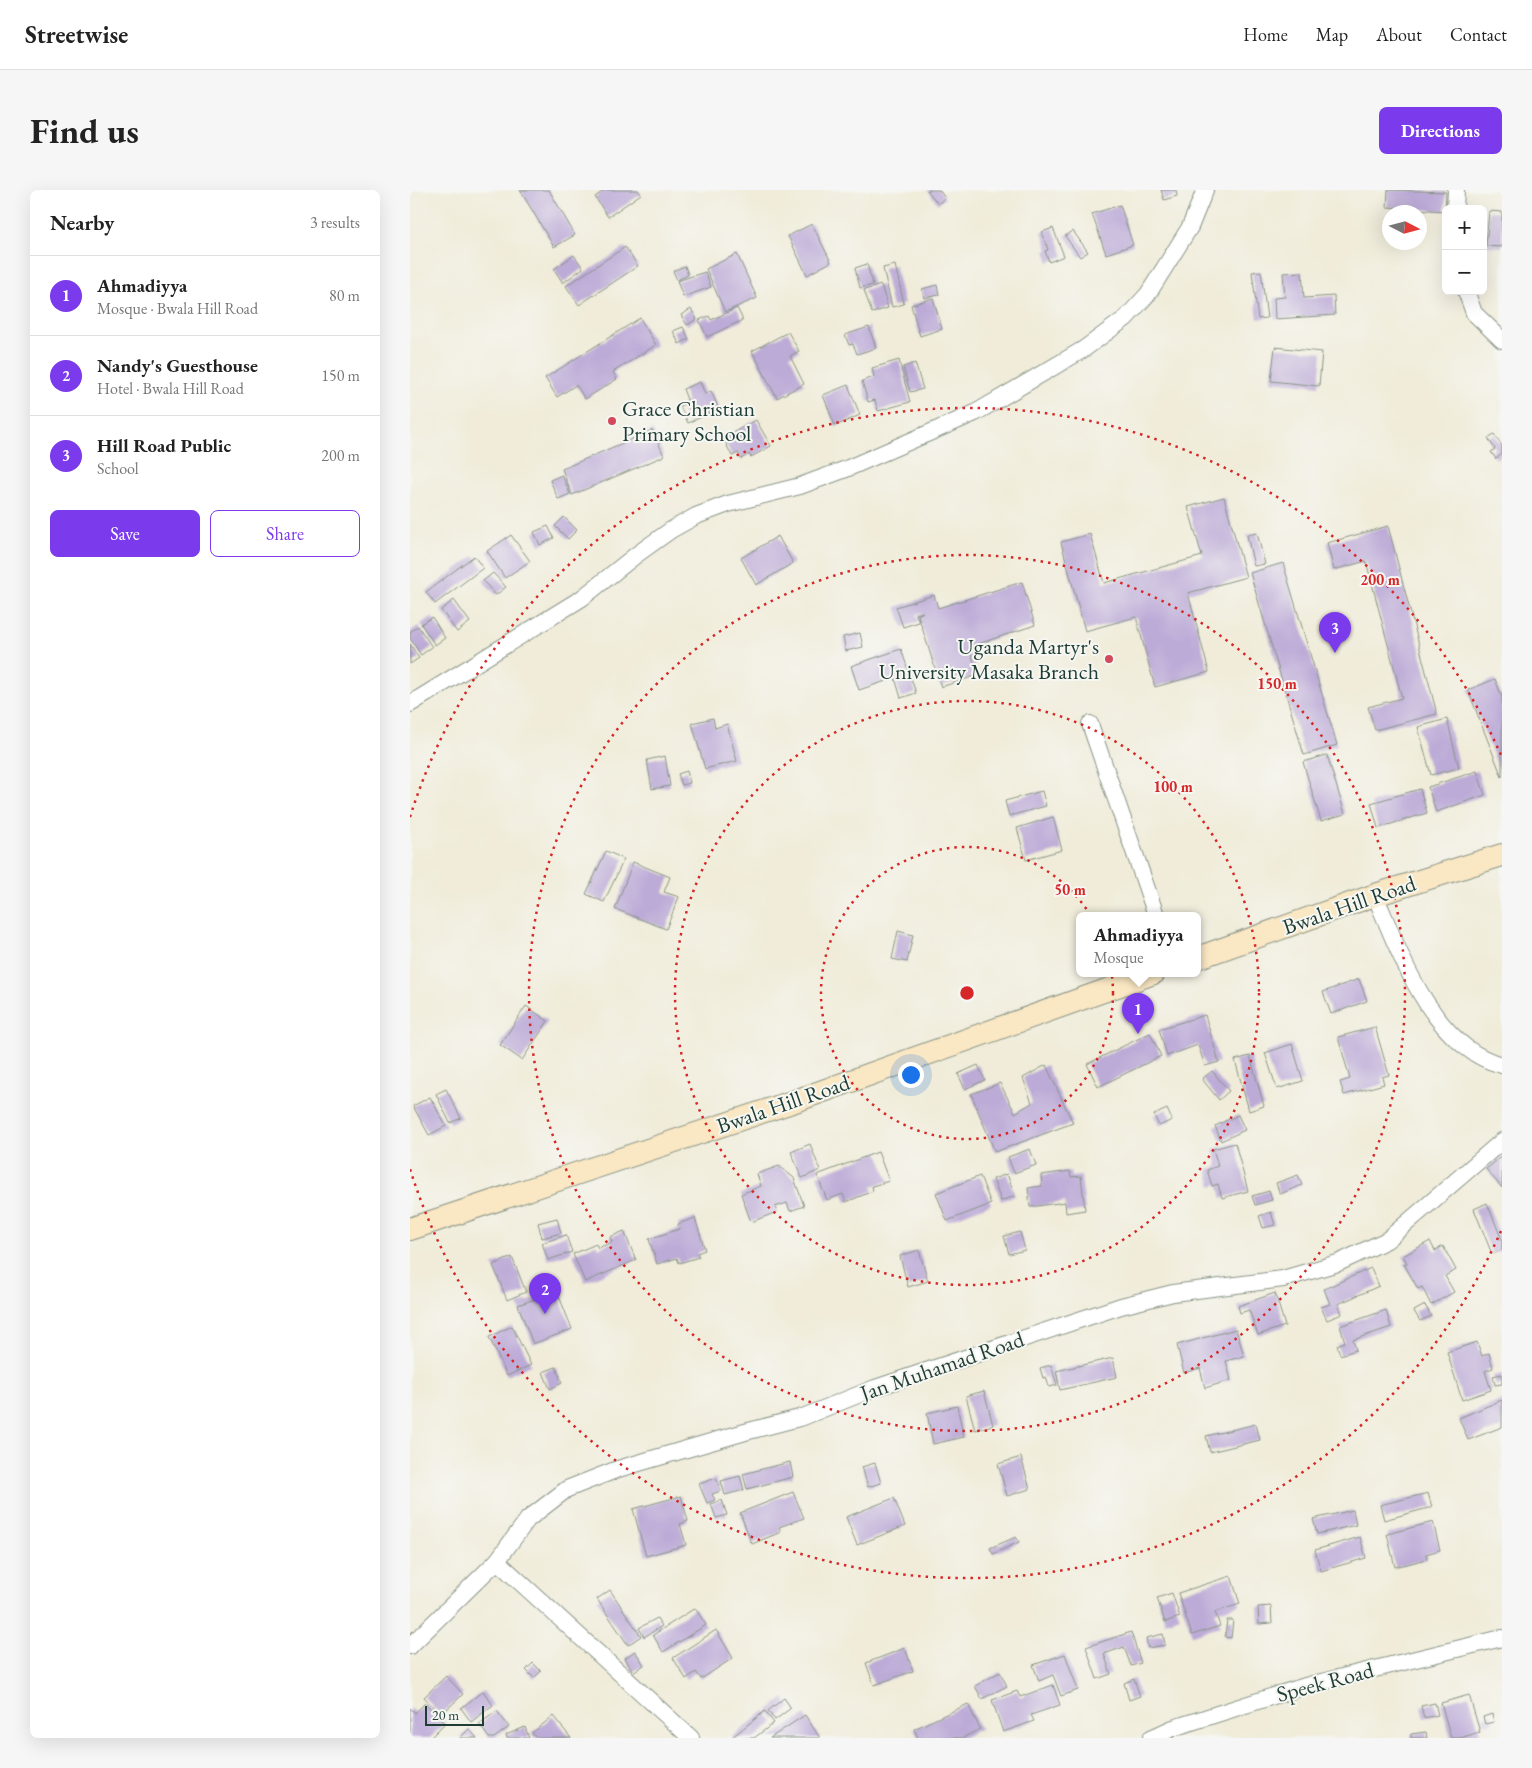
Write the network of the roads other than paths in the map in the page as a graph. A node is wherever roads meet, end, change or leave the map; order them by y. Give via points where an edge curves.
1 (1205, 190) edge
2 (1456, 190) edge
3 (1455, 205) edge
4 (1467, 295) edge
5 (1502, 340) edge
6 (410, 704) edge
7 (1090, 724) dead end
8 (1502, 855) edge
9 (1375, 895) junction
10 (1155, 912) edge
11 (1201, 957) edge
12 (1143, 977) edge
13 (1502, 1065) edge
14 (1502, 1141) edge
15 (410, 1229) edge
16 (497, 1561) junction
17 (1502, 1638) edge
18 (410, 1646) edge
19 (691, 1738) edge
20 (1151, 1738) edge

1 - 6 street via 1190,227 1148,294 1126,318 1084,349 976,413 846,470 696,516 636,554 582,598
2 - 3 street
4 - 5 street via 1474,313
7 - 10 street
8 - 9 street, Bwala Hill Road
9 - 11 street, Bwala Hill Road
9 - 13 street via 1406,968 1440,1022 1469,1050
12 - 15 street, Bwala Hill Road via 795,1101
14 - 16 street, Jan Muhamad Road via 1387,1240 1338,1263 1283,1279 1173,1293 1121,1306 875,1388 803,1417 618,1469 567,1489 543,1507 528,1519
16 - 18 street, Jan Muhamad Road
16 - 19 street
17 - 20 street, Speek Road via 1305,1686

